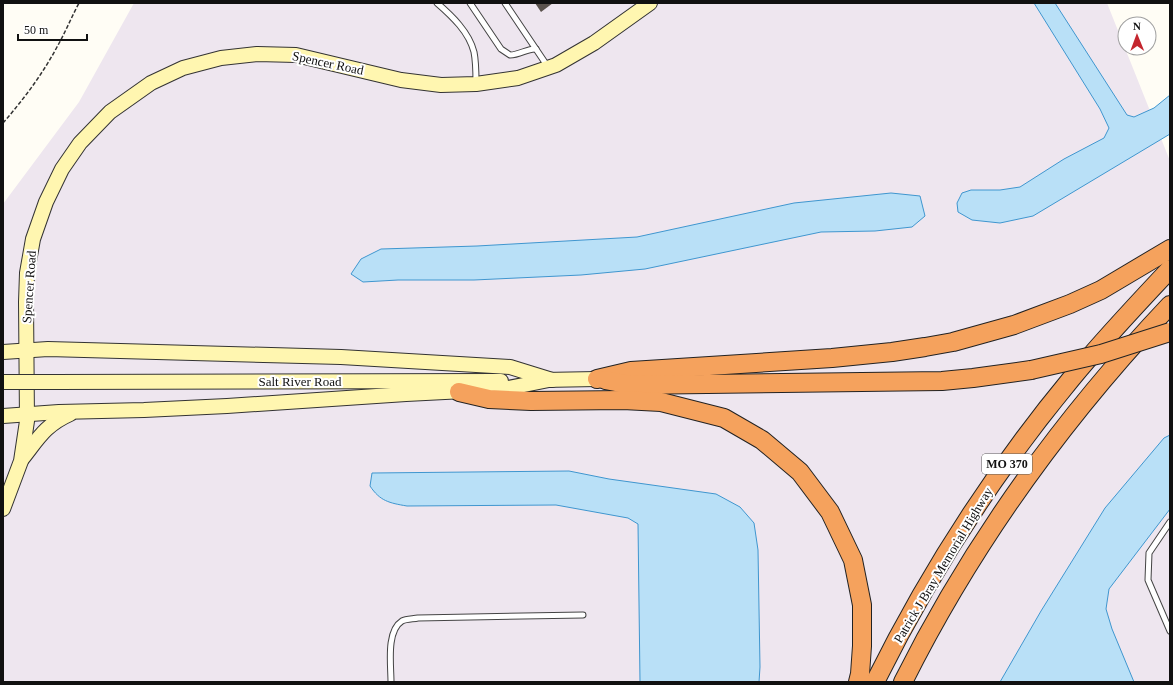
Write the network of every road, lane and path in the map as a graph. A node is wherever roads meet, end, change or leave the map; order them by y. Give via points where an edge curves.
1 (79, 3) edge
2 (437, 3) edge
3 (470, 3) edge
4 (505, 3) edge
5 (650, 3) edge
6 (536, 49) junction
7 (548, 67) junction
8 (476, 84) junction
9 (3, 123) edge
10 (1170, 249) edge
11 (1170, 269) edge
12 (1170, 305) edge
13 (1170, 332) edge
14 (26, 350) junction
15 (3, 352) edge
16 (596, 379) junction
17 (552, 380) junction
18 (3, 382) edge
19 (460, 392) junction
20 (74, 412) junction
21 (27, 414) junction
22 (3, 416) edge
23 (21, 461) junction
24 (3, 509) edge
25 (1170, 522) edge
26 (583, 615) dead end
27 (1170, 631) edge
28 (391, 682) edge
29 (858, 682) edge
30 (875, 682) edge
31 (903, 682) edge

1 - 9 path via 44,69
2 - 8 lane via 469,39 474,53
3 - 6 lane via 501,49 510,55 517,55
4 - 6 lane
5 - 7 main road, Spencer Road via 594,43
6 - 7 lane
7 - 8 main road, Spencer Road via 518,78
8 - 14 main road, Spencer Road via 420,83 296,55 257,54 221,58 183,68 151,83 110,112 80,143 62,170 46,202 33,239 27,273
10 - 16 highway via 1101,290 1070,304 1014,325 953,342 864,354 631,371
11 - 30 highway, Patrick J Bray Memorial Highway / MO 370 via 1070,380 991,486 925,590
12 - 31 highway, Patrick J Bray Memorial Highway / MO 370 via 1094,391 1012,499 955,587
13 - 16 highway, bridge via 1101,354 1031,370 973,378 916,382 631,385
14 - 15 main road
14 - 17 main road via 342,357 510,367
14 - 21 main road, Spencer Road
16 - 17 main road, Salt River Road
17 - 18 main road, Salt River Road, bridge
17 - 19 main road via 503,389
19 - 20 main road
19 - 29 highway via 488,399 662,402 724,418 762,440 800,472 830,512 853,560 862,605 862,646
20 - 21 main road
20 - 23 main road via 46,428
21 - 22 main road
21 - 23 main road, Spencer Road
23 - 24 main road, Spencer Road
25 - 27 lane via 1149,553 1148,573 1148,580
26 - 28 lane via 404,620 396,626 390,644

